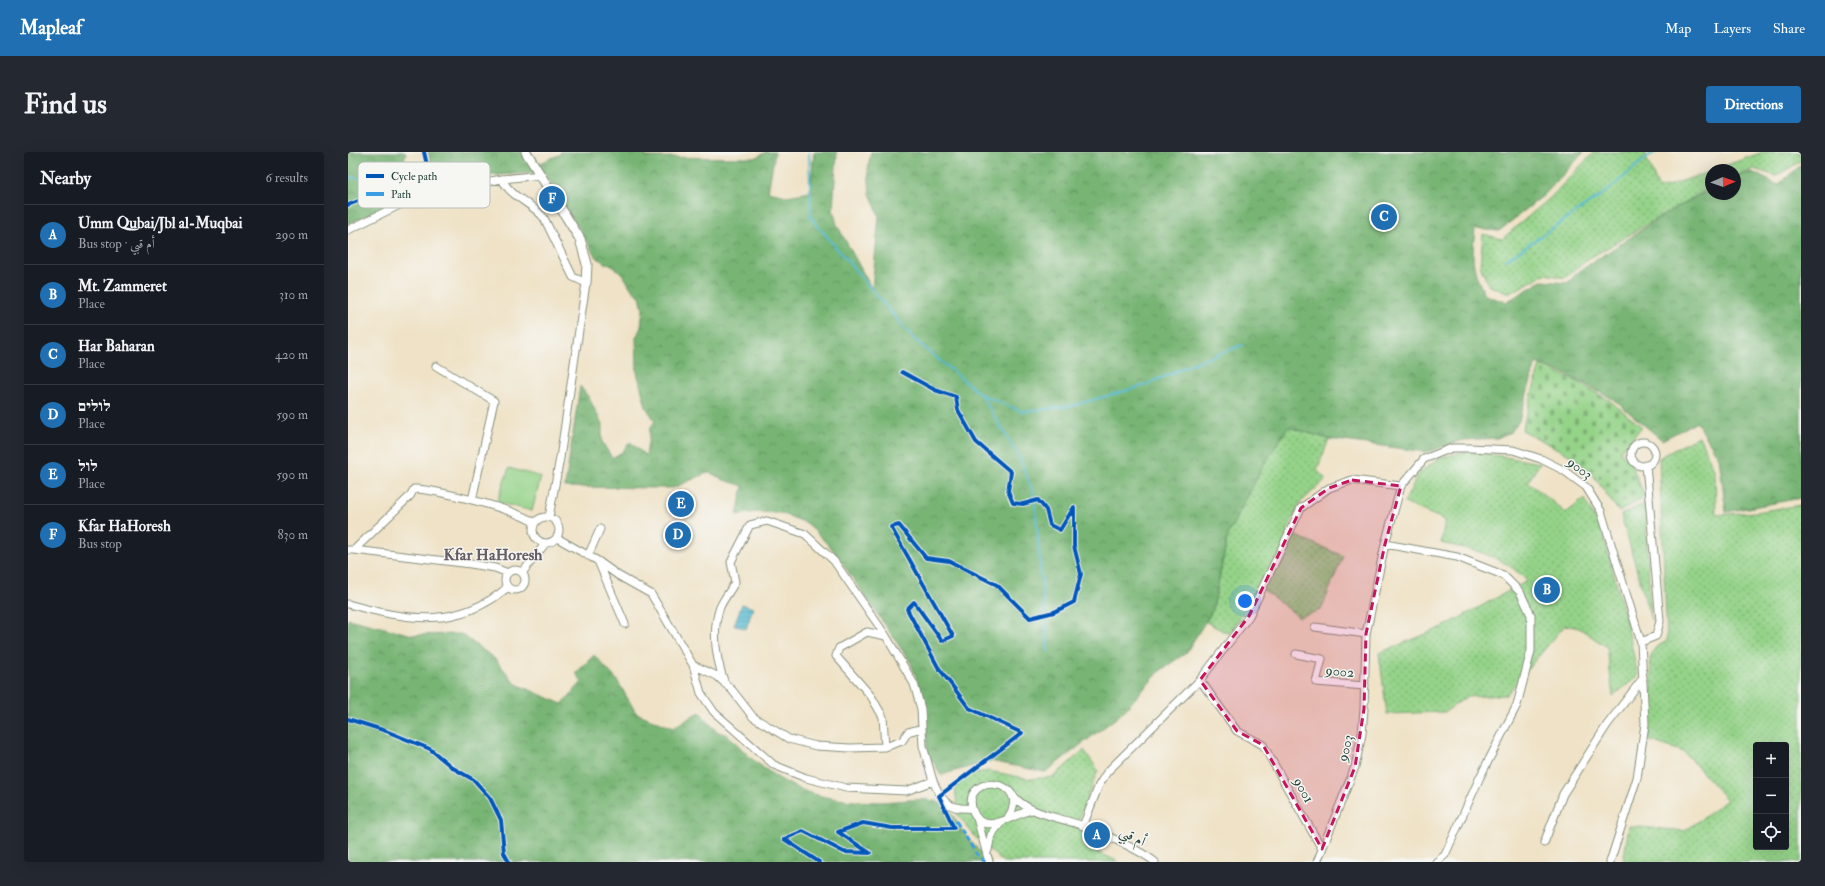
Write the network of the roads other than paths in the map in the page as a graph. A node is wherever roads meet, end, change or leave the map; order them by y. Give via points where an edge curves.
1 (526, 152) edge
2 (541, 174) junction
3 (502, 179) junction
4 (490, 181) edge
5 (393, 208) edge
6 (348, 230) edge
7 (586, 283) junction
8 (436, 366) dead end
9 (1646, 466) dead end
10 (1401, 486) junction
11 (472, 500) junction
12 (549, 517) junction
13 (534, 523) junction
14 (600, 529) dead end
15 (557, 538) junction
16 (545, 544) junction
17 (1385, 544) junction
18 (351, 550) edge
19 (588, 556) junction
20 (598, 561) junction
21 (508, 573) junction
22 (522, 573) junction
23 (508, 587) junction
24 (348, 604) edge
25 (625, 624) dead end
26 (1315, 627) dead end
27 (1366, 634) junction
28 (886, 636) junction
29 (1641, 642) junction
30 (1296, 654) dead end
31 (693, 665) junction
32 (1643, 678) junction
33 (1200, 680) junction
34 (725, 684) junction
35 (1365, 686) junction
36 (922, 728) junction
37 (885, 747) junction
38 (933, 781) junction
39 (1010, 792) junction
40 (972, 808) junction
41 (1032, 810) junction
42 (977, 818) junction
43 (1004, 821) junction
44 (1083, 826) junction
45 (1544, 843) dead end
46 (1322, 849) junction
47 (989, 859) edge
48 (1155, 862) edge
49 (1317, 862) edge
50 (1436, 862) edge
51 (1610, 862) edge

1 - 2 main road
2 - 3 street
2 - 7 main road via 580,239 587,264
3 - 4 street
3 - 7 street via 506,189 544,218 573,277
5 - 6 street
7 - 12 street
8 - 11 street via 494,401
9 - 29 street via 1660,621 1656,636
10 - 17 street, 9003
10 - 29 street, 9003 via 1424,459 1452,448 1513,450 1563,470 1586,487 1601,511
10 - 33 street via 1352,480 1329,488 1301,508 1249,616
11 - 13 street via 526,517
11 - 18 street via 414,489 410,496
12 - 13 street via 541,518
12 - 15 street via 559,525
13 - 16 street via 534,536
14 - 19 street
15 - 16 street
15 - 19 street
16 - 22 street
17 - 27 street, 9003
17 - 50 street via 1457,557 1502,575 1520,592 1531,615 1531,651 1518,705 1480,777 1445,855
18 - 21 street via 471,564
19 - 20 street
20 - 25 street
20 - 31 street via 651,594
21 - 22 street via 513,570
21 - 23 street via 505,581
22 - 23 street via 525,582 522,587 513,590
23 - 24 street via 466,612 430,619 396,615
26 - 27 street
27 - 35 street, 9003
28 - 34 street via 834,561 805,534 767,521 750,525 731,562 735,582 721,606 714,633
28 - 36 street via 914,684 921,709
28 - 37 street via 867,632 839,648 836,656 871,696 883,717
29 - 32 street, 9003
30 - 35 street, 9002 via 1322,659 1316,682
31 - 34 street via 717,676
31 - 38 street via 701,693 714,712 774,765 806,778 846,788 906,791
32 - 45 street via 1607,725 1563,794
32 - 51 street, 9003 via 1645,724 1637,778
33 - 44 street via 1107,772 1098,785
33 - 46 street, 9001 via 1237,731 1262,744
34 - 37 street via 753,717 789,739 816,746
35 - 46 street, 9003 via 1362,734 1355,767
36 - 37 street via 908,732 902,741
36 - 38 street via 922,746
38 - 40 street via 939,796 951,807
39 - 40 street via 1001,785 987,784 976,791
39 - 41 street, أم قبي via 1015,799
39 - 43 street via 1013,806
40 - 42 street
41 - 43 street
41 - 44 street, أم قبي
42 - 43 street via 990,825
42 - 47 street
43 - 47 street via 991,835 988,844
44 - 48 street, أم قبي
46 - 49 street, 9003

